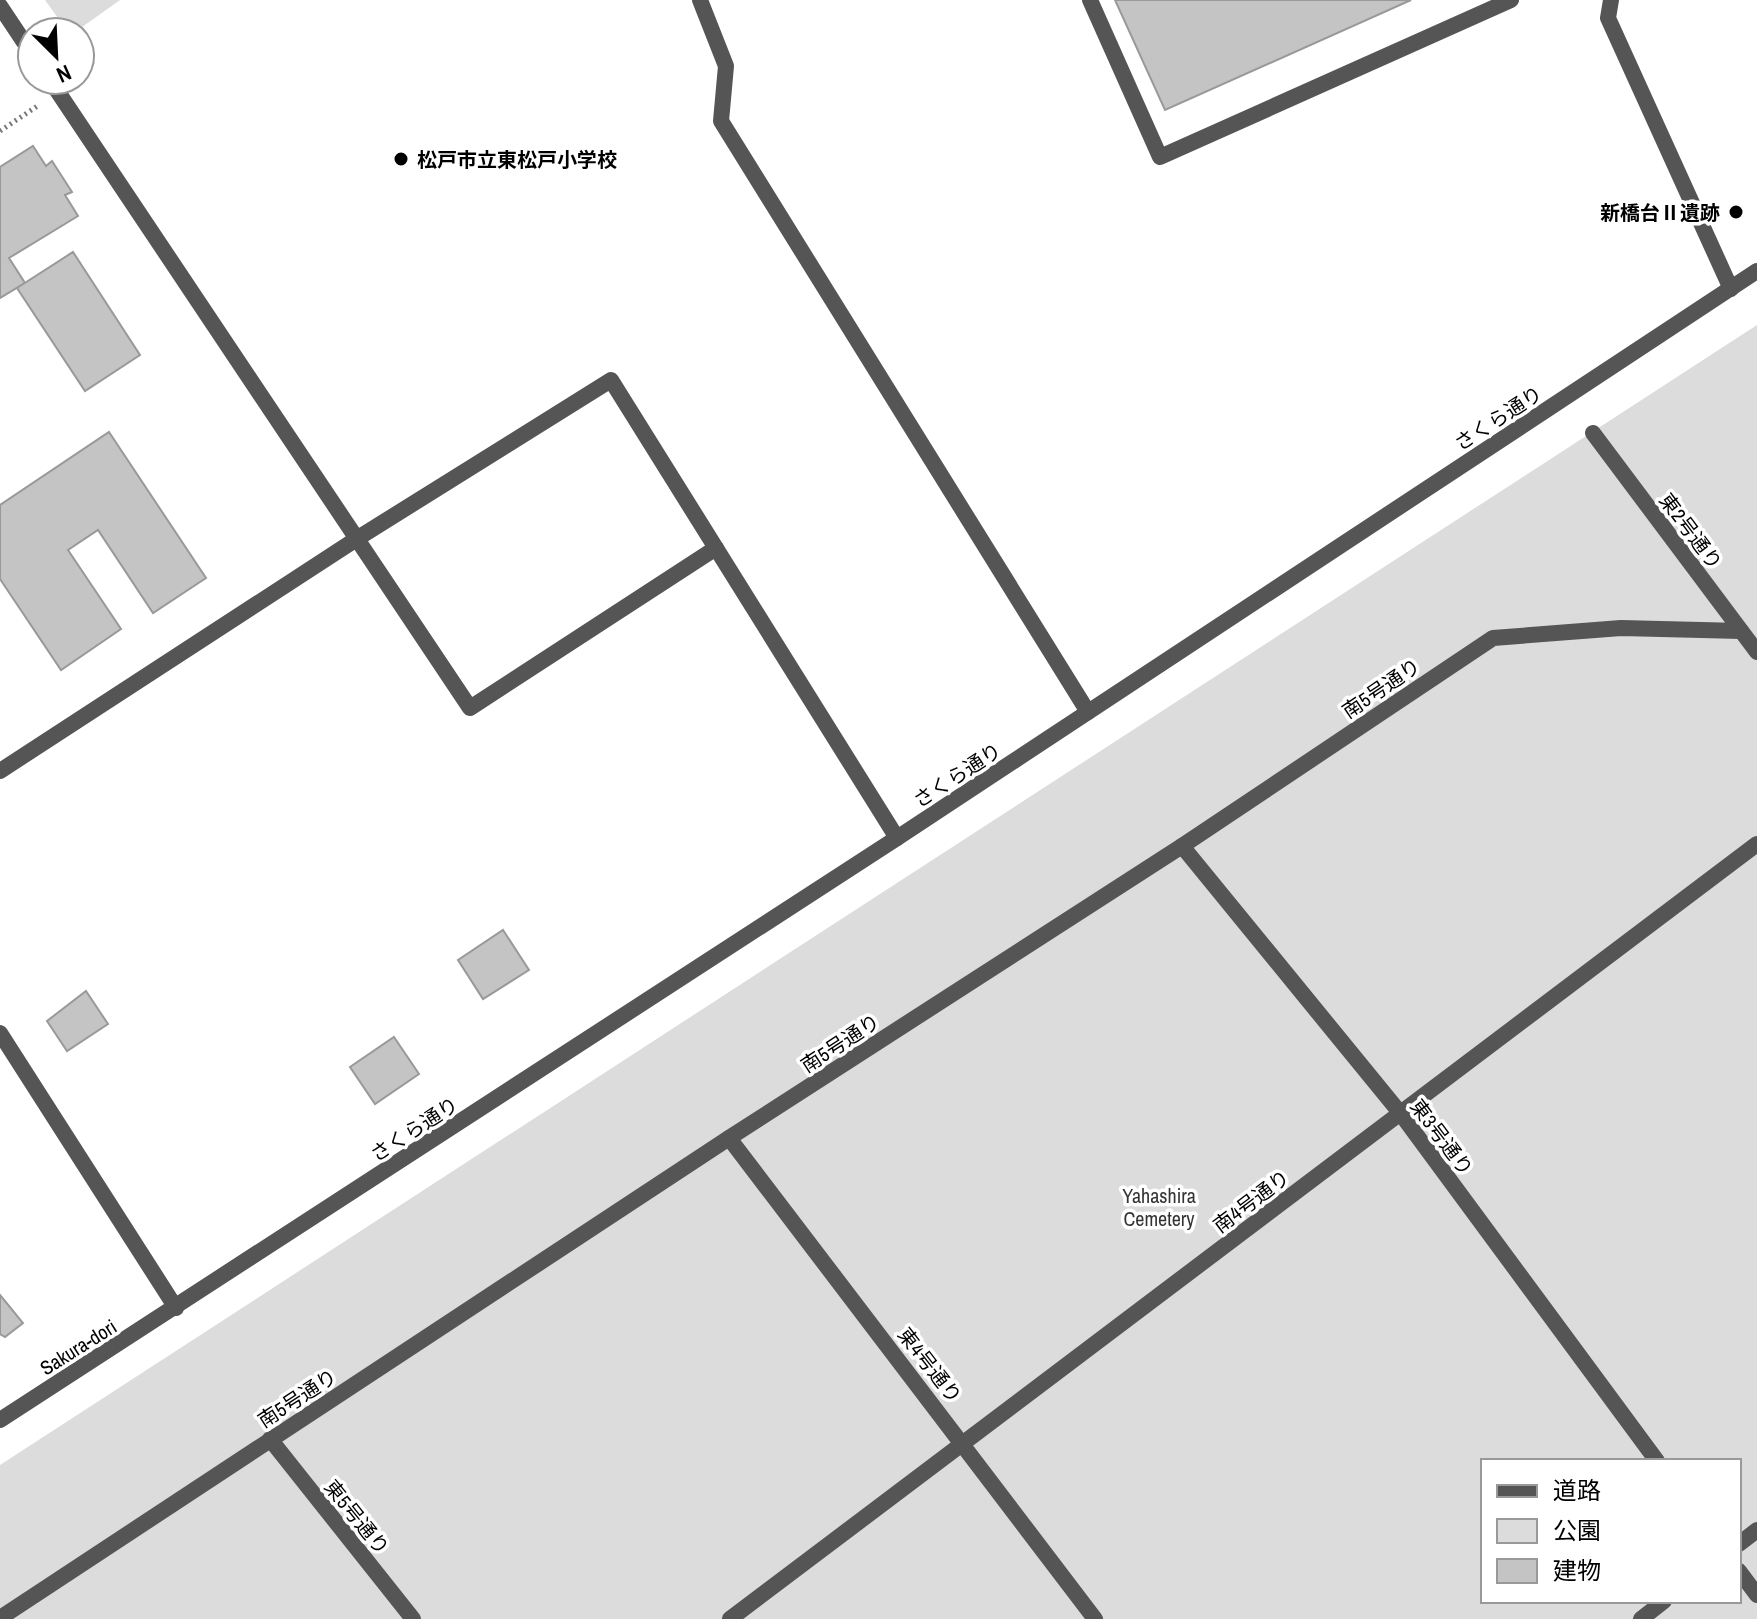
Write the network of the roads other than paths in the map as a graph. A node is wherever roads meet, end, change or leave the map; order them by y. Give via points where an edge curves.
1 (700, 0) edge
2 (1090, 0) edge
3 (1511, 0) edge
4 (1611, 0) edge
5 (0, 6) edge
6 (16, 30) edge
7 (61, 96) edge
8 (1757, 271) edge
9 (1731, 289) junction
10 (1593, 433) dead end
11 (358, 538) junction
12 (716, 548) junction
13 (1741, 631) junction
14 (1757, 652) edge
15 (1088, 712) junction
16 (0, 771) edge
17 (897, 838) junction
18 (1757, 844) edge
19 (1182, 846) junction
20 (0, 1033) edge
21 (1401, 1114) junction
22 (729, 1138) junction
23 (176, 1308) junction
24 (0, 1420) edge
25 (270, 1439) junction
26 (963, 1441) junction
27 (1656, 1459) edge
28 (1757, 1530) edge
29 (1741, 1542) edge
30 (1741, 1574) edge
31 (1757, 1595) edge
32 (1661, 1603) edge
33 (0, 1618) edge
34 (413, 1619) edge
35 (730, 1619) edge
36 (1095, 1619) edge
37 (1641, 1619) edge

1 - 15 street via 726,66 721,121
2 - 3 street via 1160,157
4 - 9 street via 1608,18
5 - 6 street
7 - 11 street
8 - 9 street, さくら通り
9 - 15 street, さくら通り
10 - 13 street, 東2号通り
11 - 12 street via 611,380
11 - 12 street via 470,708
11 - 16 street
12 - 17 street
13 - 14 street, 東2号通り
13 - 19 street, 南5号通り via 1621,628 1493,638
15 - 17 street, さくら通り
17 - 23 street, さくら通り
18 - 21 street, 南4号通り
19 - 21 street, 東3号通り
19 - 22 street, 南5号通り
20 - 23 street
21 - 26 street, 南4号通り
21 - 27 street, 東3号通り
22 - 25 street, 南5号通り
22 - 26 street, 東4号通り
23 - 24 street, Sakura-dori
25 - 33 street, 南5号通り
25 - 34 street, 東5号通り
26 - 35 street, 南4号通り
26 - 36 street, 東4号通り
28 - 29 street
30 - 31 street
32 - 37 street

